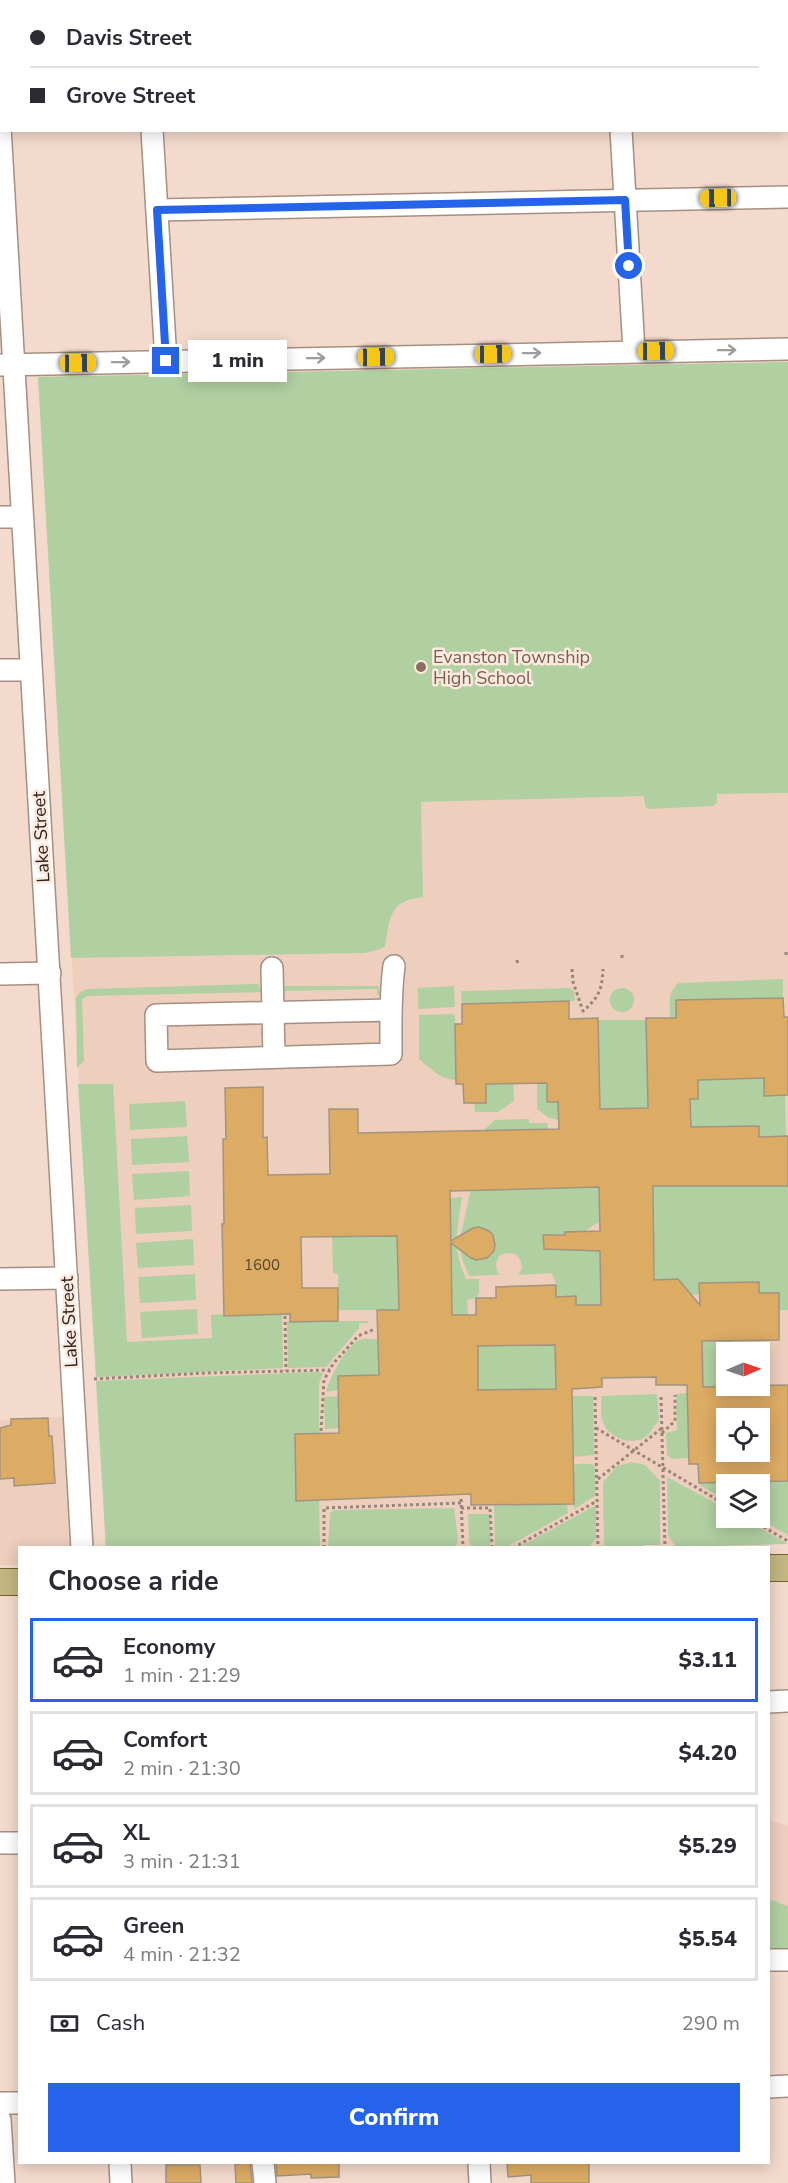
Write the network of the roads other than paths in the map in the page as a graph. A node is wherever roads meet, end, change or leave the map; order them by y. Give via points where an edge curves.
1 (0, 132) edge
2 (152, 132) edge
3 (621, 132) edge
4 (788, 197) edge
5 (625, 200) junction
6 (157, 210) junction
7 (2, 213) edge
8 (788, 349) edge
9 (634, 351) junction
10 (166, 361) junction
11 (7, 365) edge
12 (0, 517) edge
13 (22, 517) junction
14 (0, 670) edge
15 (32, 670) junction
16 (394, 966) dead end
17 (272, 968) dead end
18 (50, 973) junction
19 (0, 974) edge
20 (391, 1010) junction
21 (273, 1012) junction
22 (274, 1057) junction
23 (67, 1278) junction
24 (0, 1279) edge
25 (82, 1546) edge
26 (770, 1568) edge
27 (788, 1568) edge
28 (0, 1582) edge
29 (18, 1582) edge
30 (788, 1701) edge
31 (770, 1702) edge
32 (18, 1843) edge
33 (0, 1844) edge
34 (770, 1960) edge
35 (788, 1960) edge
36 (788, 2086) edge
37 (770, 2087) edge
38 (0, 2103) edge
39 (18, 2103) edge
40 (0, 2120) edge
41 (120, 2164) edge
42 (263, 2164) edge
43 (478, 2164) edge
44 (4, 2183) edge
45 (121, 2183) edge
46 (265, 2183) edge
47 (480, 2183) edge

1 - 7 street, Lake Street
2 - 6 street
3 - 5 street
4 - 5 street
5 - 6 street
5 - 9 street
6 - 10 street
7 - 11 street, Lake Street
9 -> 8 street
10 -> 9 street
11 -> 10 street
11 - 13 street, Lake Street
12 - 13 street
13 - 15 street, Lake Street
14 - 15 street
15 - 18 street, Lake Street
16 - 20 street
17 - 21 street
18 - 19 street
18 - 23 street, Lake Street
20 - 21 street
20 - 22 street via 391,1054
21 - 22 street
21 - 22 street via 156,1015 157,1061
23 - 24 street
23 - 25 street, Lake Street
26 - 27 main road
28 - 29 main road
30 - 31 street
32 - 33 street
34 - 35 street
36 - 37 street
38 - 39 street
40 - 44 street
41 - 45 street
42 - 46 street
43 - 47 street

